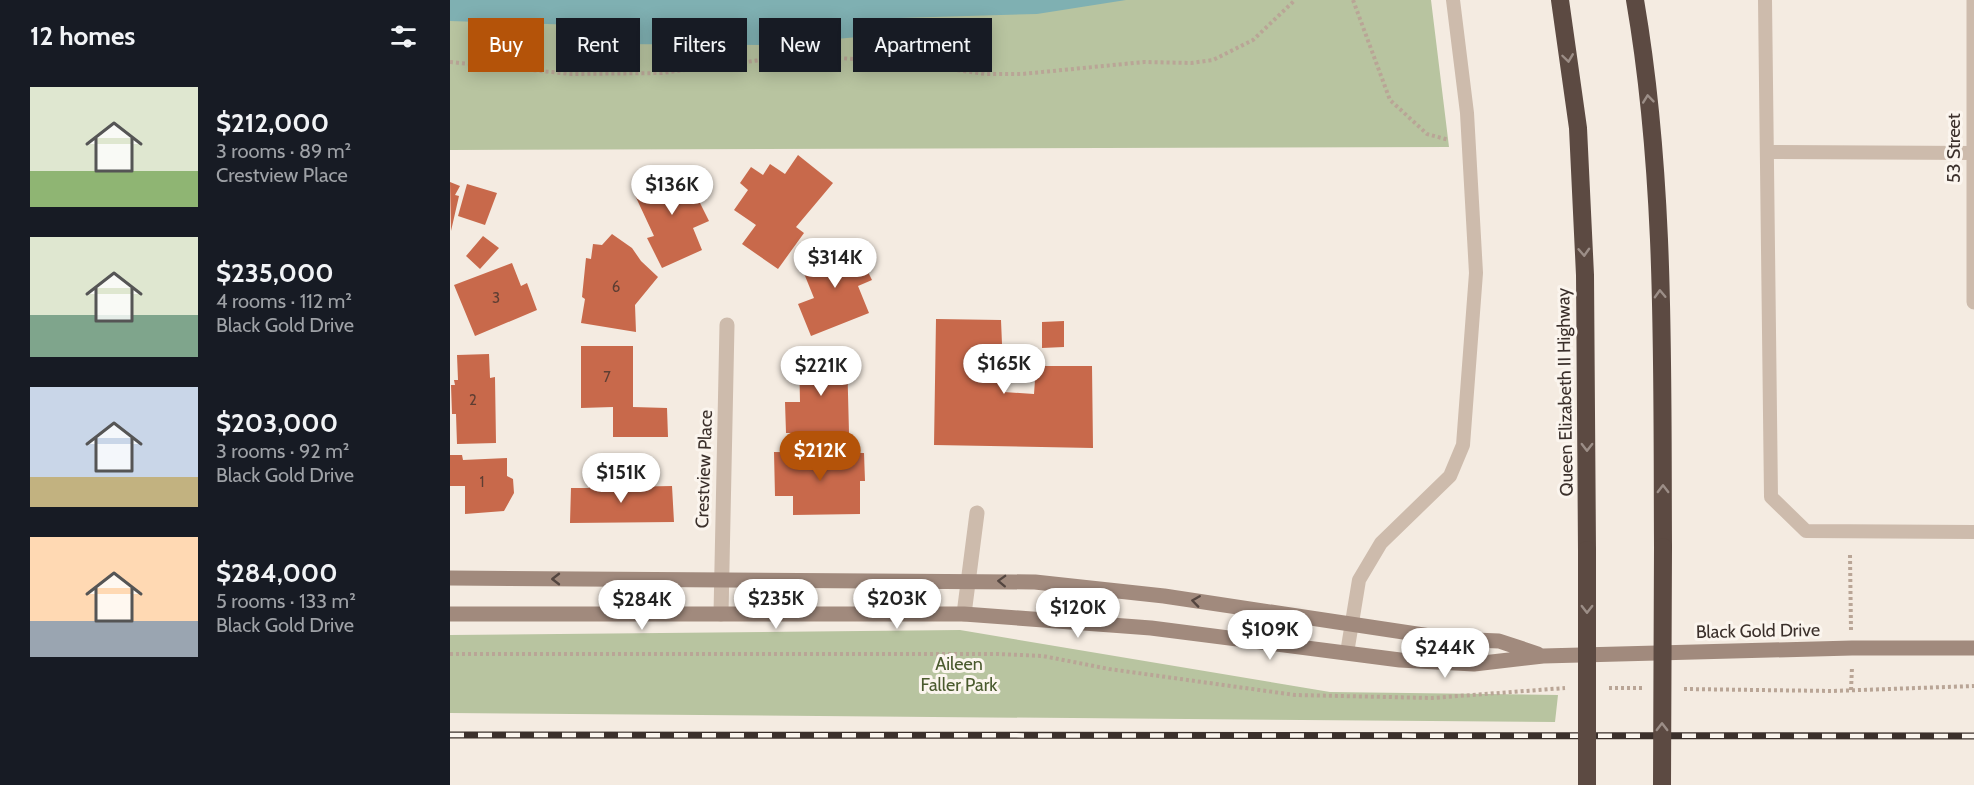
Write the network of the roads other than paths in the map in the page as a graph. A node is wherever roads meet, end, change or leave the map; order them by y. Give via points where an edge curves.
1 (1453, 0) edge
2 (1560, 0) edge
3 (1635, 0) edge
4 (1766, 0) edge
5 (1974, 0) edge
6 (1767, 152) junction
7 (1973, 153) edge
8 (1973, 299) edge
9 (727, 325) dead end
10 (976, 513) dead end
11 (1974, 532) edge
12 (450, 578) edge
13 (720, 580) junction
14 (968, 580) junction
15 (450, 614) edge
16 (720, 614) junction
17 (964, 614) junction
18 (1350, 623) junction
19 (1974, 648) edge
20 (1347, 653) junction
21 (1543, 656) junction
22 (1587, 785) edge
23 (1662, 785) edge

1 - 18 lane via 1469,145 1476,273 1463,445 1450,476 1381,543 1359,580
2 -> 22 highway, Queen Elizabeth II Highway, bridge via 1579,140 1585,275
23 -> 3 highway, bridge via 1657,191
4 - 6 lane
5 - 7 street, 53 Street
6 - 7 lane
6 - 11 lane via 1771,497 1806,531
7 - 8 street, 53 Street
9 - 13 street, Crestview Place
10 - 14 street
13 -> 12 main road, Black Gold Drive
13 - 14 main road, Black Gold Drive
13 - 16 street, Crestview Place
14 - 17 street
18 -> 14 main road, Black Gold Drive via 1152,595 1035,582
15 - 16 main road, Black Gold Drive
16 - 17 main road, Black Gold Drive
17 - 20 main road, Black Gold Drive via 1151,628
18 - 20 lane
18 - 21 main road, Black Gold Drive via 1450,639 1499,641
19 - 21 main road, Black Gold Drive
20 - 21 main road, Black Gold Drive via 1474,664

